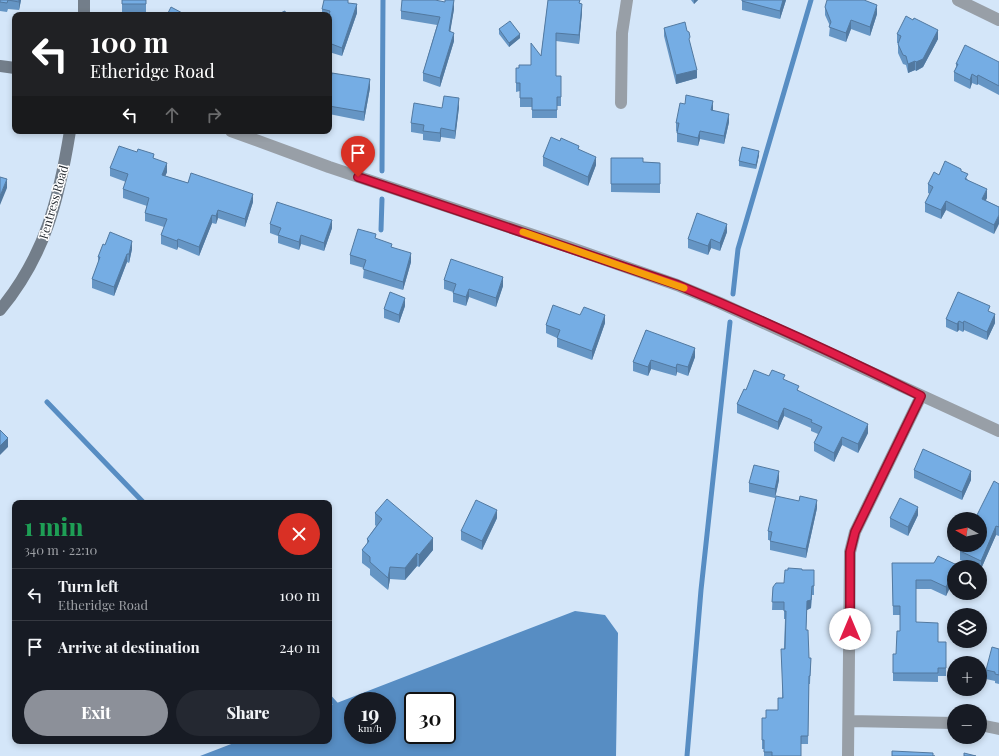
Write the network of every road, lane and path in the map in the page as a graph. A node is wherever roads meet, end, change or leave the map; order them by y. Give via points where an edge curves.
1 (84, 0) edge
2 (627, 0) edge
3 (958, 0) edge
4 (84, 12) edge
5 (999, 20) edge
6 (0, 66) edge
7 (12, 68) edge
8 (620, 103) dead end
9 (69, 134) edge
10 (239, 134) edge
11 (0, 310) edge
12 (921, 396) junction
13 (999, 431) edge
14 (849, 720) junction
15 (947, 723) edge
16 (987, 726) edge
17 (999, 729) edge
18 (848, 756) edge

1 - 4 street
2 - 8 street via 622,33
3 - 5 street
6 - 7 street
9 - 11 street, Fentress Road via 49,225 35,258 16,290
10 - 12 street via 678,285
12 - 13 street
12 - 14 street via 855,532 850,552
14 - 15 street
14 - 18 street
16 - 17 street

